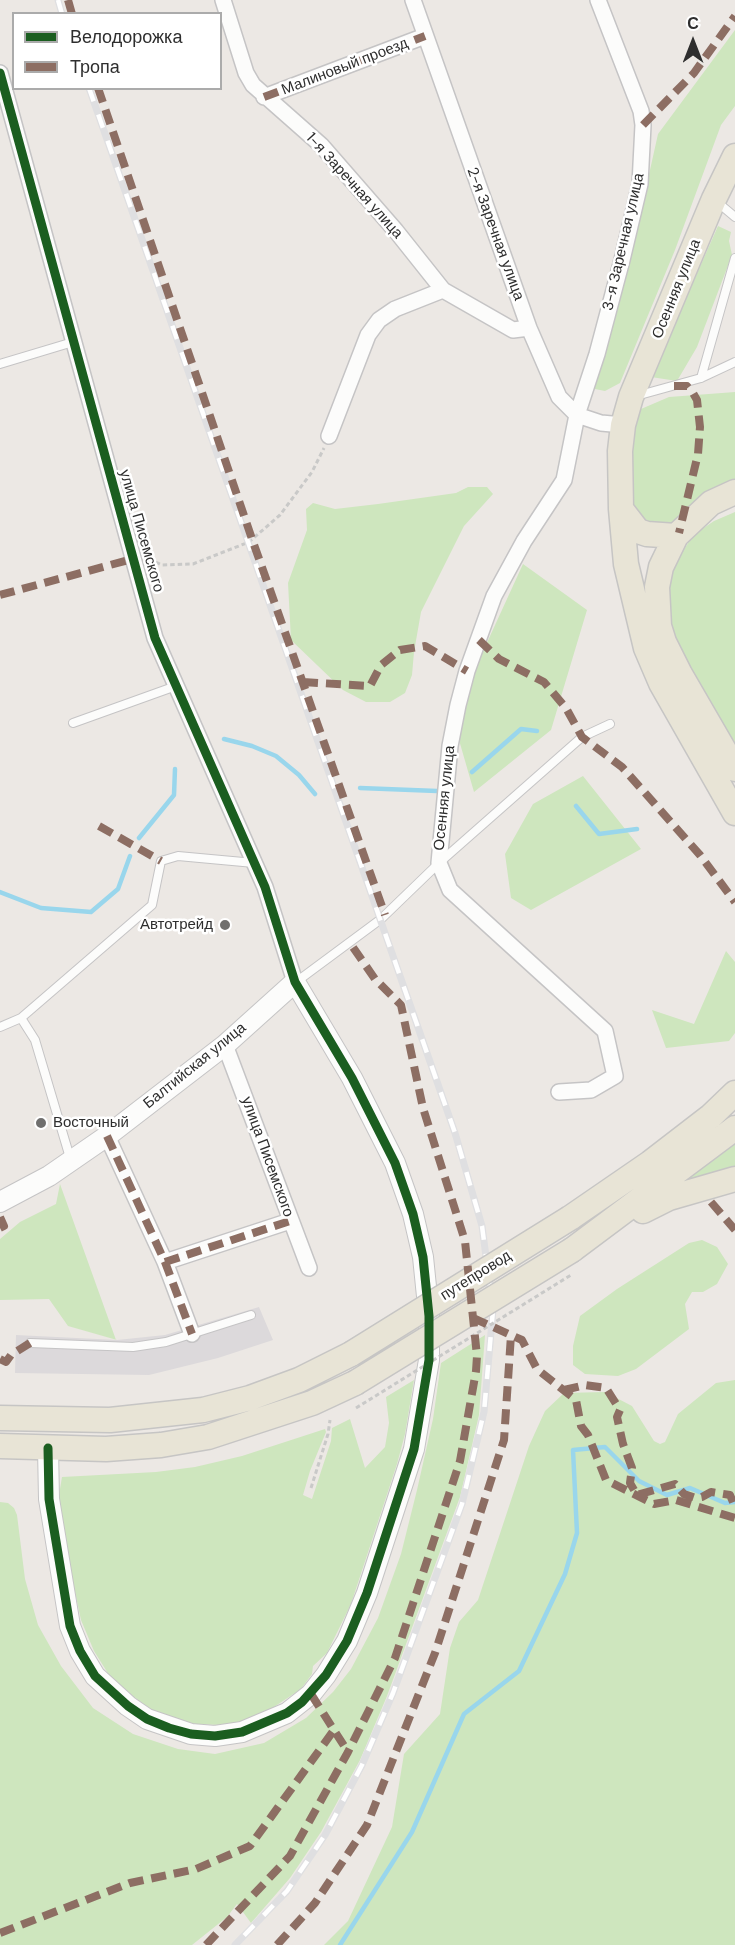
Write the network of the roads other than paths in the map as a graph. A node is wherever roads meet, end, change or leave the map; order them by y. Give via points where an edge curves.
1 (224, 0) edge
2 (413, 0) edge
3 (598, 0) edge
4 (425, 36) junction
5 (0, 73) edge
6 (264, 97) junction
7 (735, 156) edge
8 (714, 199) junction
9 (735, 217) edge
10 (735, 258) edge
11 (443, 290) junction
12 (529, 328) junction
13 (73, 342) junction
14 (735, 362) edge
15 (0, 364) edge
16 (701, 378) junction
17 (631, 397) junction
18 (577, 415) junction
19 (622, 424) junction
20 (329, 436) road end
21 (735, 492) edge
22 (621, 510) junction
23 (676, 536) junction
24 (176, 686) junction
25 (73, 723) dead end
26 (610, 724) dead end
27 (735, 769) edge
28 (735, 813) edge
29 (255, 863) junction
30 (439, 863) junction
31 (295, 982) junction
32 (21, 1018) junction
33 (0, 1027) edge
34 (225, 1045) junction
35 (559, 1092) dead end
36 (735, 1093) edge
37 (735, 1128) edge
38 (107, 1136) junction
39 (71, 1161) junction
40 (735, 1179) edge
41 (0, 1202) edge
42 (290, 1221) junction
43 (581, 1244) junction
44 (165, 1262) junction
45 (309, 1268) dead end
46 (251, 1315) dead end
47 (192, 1334) junction
48 (30, 1344) dead end
49 (0, 1418) edge
50 (0, 1446) edge
51 (48, 1448) junction

1 - 6 street, 1-я Заречная улица via 246,73
2 - 4 street, 2-я Заречная улица
3 - 18 street, 3-я Заречная улица via 643,125 637,195 597,354
4 - 6 street, Малиновый проезд
4 - 12 street, 2-я Заречная улица
5 - 13 street, улица Писемского
6 - 11 street, 1-я Заречная улица via 321,144
7 - 8 main road, Осенняя улица
8 - 9 lane
8 - 17 main road, Осенняя улица
10 - 16 lane
11 - 12 street, 1-я Заречная улица via 513,330
11 - 20 street via 395,309 374,327
12 - 18 street, 2-я Заречная улица via 559,396
13 - 15 lane
13 - 24 street, улица Писемского via 155,638
14 - 16 lane
16 - 17 lane
17 - 19 main road, Осенняя улица
18 - 19 street via 601,423
18 - 30 street, Осенняя улица via 564,480 524,540 494,596 467,671 450,746
19 - 22 main road, Осенняя улица
21 - 23 main road via 711,503
22 - 23 main road via 638,531
22 - 28 main road, Осенняя улица via 626,564 646,648 661,683
23 - 27 main road via 661,567 657,587 659,626 680,674
24 - 25 lane
24 - 29 street, улица Писемского
26 - 30 lane via 582,737
29 - 31 street, улица Писемского
29 - 32 lane via 178,856 161,861 152,905
30 - 31 lane via 381,919
30 - 35 street, Осенняя улица via 450,890 605,1031 615,1076 591,1090
31 - 34 street, Балтийская улица
31 - 51 street via 352,1078 395,1163 423,1257 429,1316 429,1360 414,1449 367,1593 351,1631 326,1676 311,1694 267,1723 215,1736 191,1734 147,1719 111,1692 80,1651 70,1626 49,1499
32 - 33 lane
32 - 39 lane via 35,1040
34 - 38 street, Балтийская улица
34 - 42 street, улица Писемского
36 - 49 main road, путепровод, bridge via 650,1163 570,1218 351,1354 299,1380 203,1410 110,1420
37 - 43 main road
38 - 39 street, Балтийская улица
38 - 44 street
39 - 41 street, Балтийская улица
40 - 43 main road via 669,1198
42 - 44 street
42 - 45 street, улица Писемского
43 - 51 main road, путепровод, bridge via 355,1383 312,1402 208,1437 106,1449
44 - 47 street
46 - 47 lane
47 - 48 lane via 133,1347
50 - 51 main road

